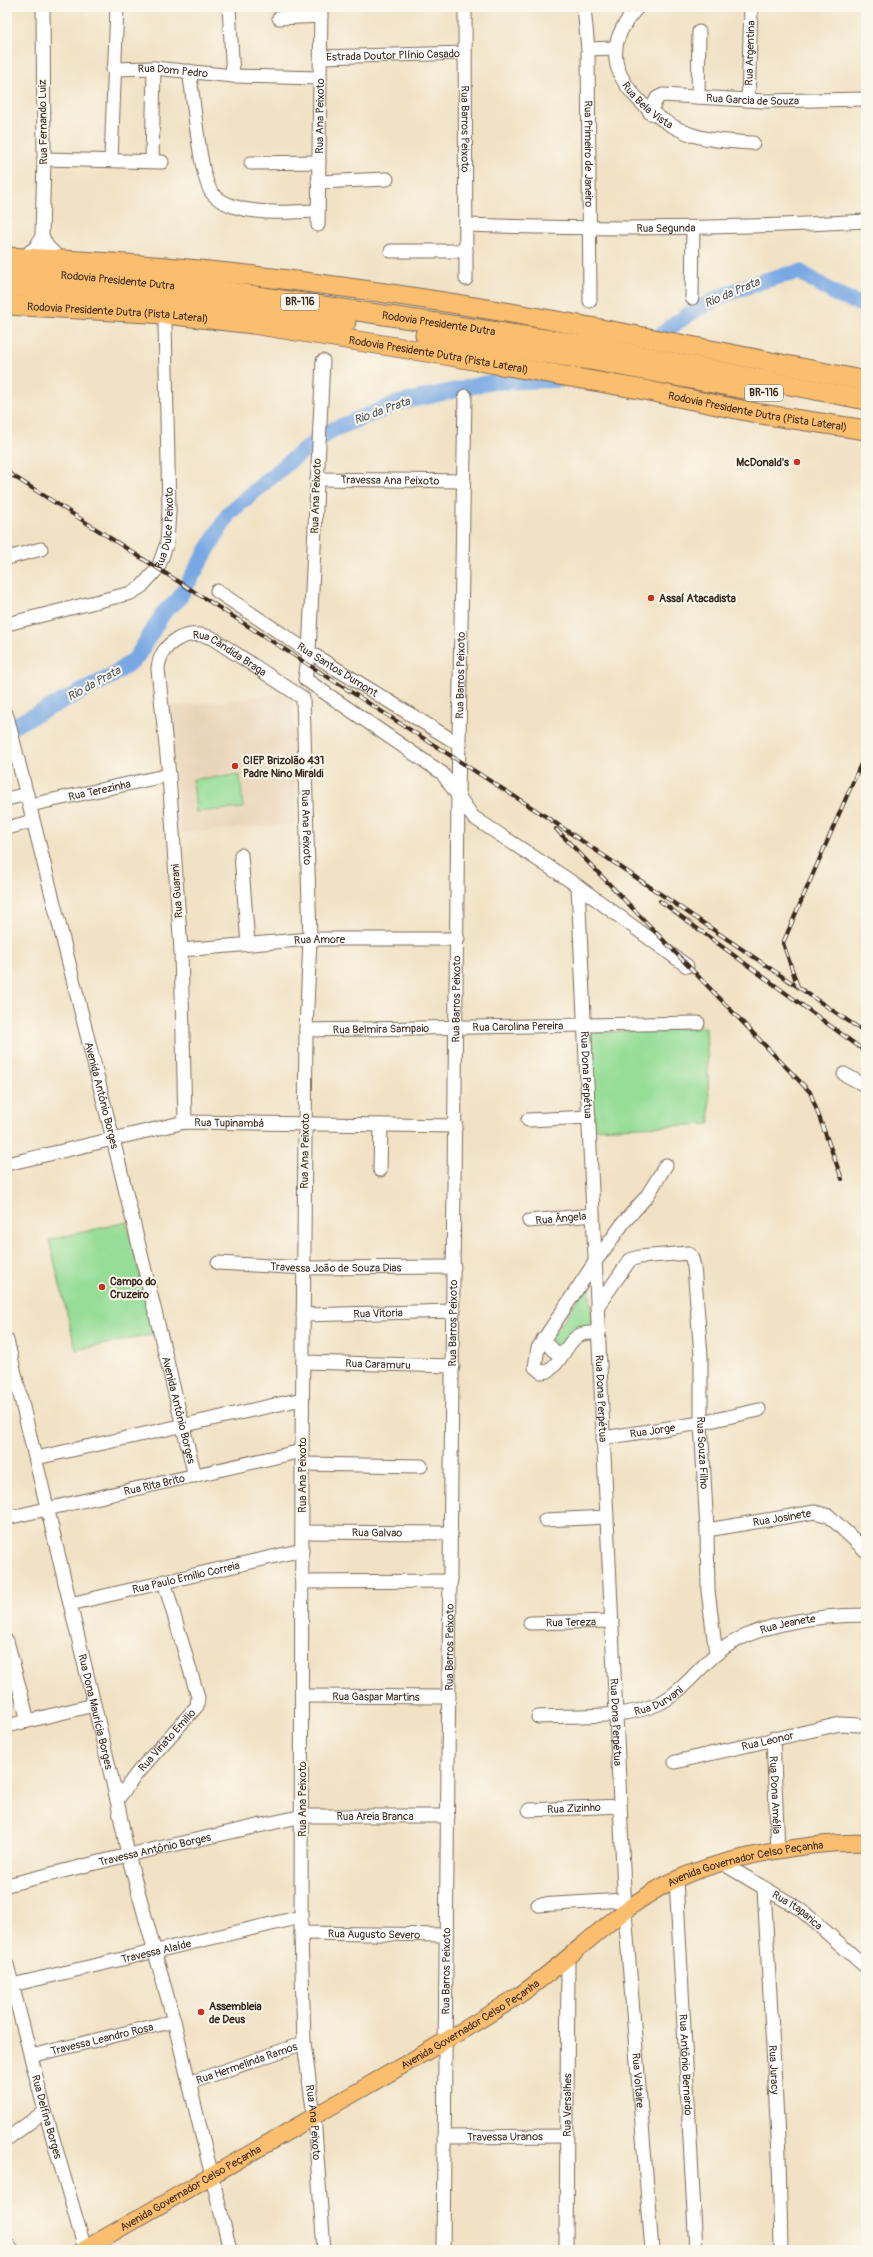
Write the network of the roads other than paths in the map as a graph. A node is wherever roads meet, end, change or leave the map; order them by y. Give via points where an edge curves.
1 (43, 7) edge
2 (118, 7) edge
3 (229, 7) edge
4 (465, 7) edge
5 (584, 7) edge
6 (638, 7) edge
7 (750, 7) edge
8 (321, 12) edge
9 (279, 18) dead end
10 (699, 32) dead end
11 (615, 48) junction
12 (588, 49) junction
13 (465, 53) junction
14 (320, 57) junction
15 (154, 68) junction
16 (113, 69) junction
17 (190, 71) junction
18 (233, 76) junction
19 (320, 78) junction
20 (698, 97) junction
21 (866, 98) edge
22 (748, 100) junction
23 (650, 113) junction
24 (753, 143) dead end
25 (44, 159) junction
26 (111, 160) junction
27 (319, 162) junction
28 (251, 163) dead end
29 (387, 179) dead end
30 (318, 182) junction
31 (318, 211) junction
32 (866, 221) edge
33 (466, 225) junction
34 (318, 226) dead end
35 (693, 228) junction
36 (588, 229) junction
37 (42, 236) junction
38 (466, 250) junction
39 (391, 251) dead end
40 (15, 258) edge
41 (62, 261) junction
42 (7, 272) edge
43 (466, 278) dead end
44 (7, 286) edge
45 (692, 298) dead end
46 (590, 301) dead end
47 (7, 305) edge
48 (7, 315) edge
49 (199, 317) junction
50 (165, 323) junction
51 (591, 353) junction
52 (322, 361) dead end
53 (664, 367) junction
54 (866, 381) edge
55 (465, 396) dead end
56 (866, 400) edge
57 (866, 413) edge
58 (866, 430) edge
59 (317, 479) junction
60 (464, 482) junction
61 (41, 549) dead end
62 (7, 558) edge
63 (217, 591) dead end
64 (7, 624) edge
65 (309, 652) junction
66 (159, 660) joint
67 (303, 698) joint
68 (8, 717) edge
69 (460, 745) junction
70 (169, 775) junction
71 (458, 796) junction
72 (7, 799) edge
73 (28, 800) junction
74 (33, 821) junction
75 (7, 828) edge
76 (241, 855) dead end
77 (578, 886) junction
78 (310, 939) junction
79 (458, 939) junction
80 (248, 944) junction
81 (181, 950) junction
82 (687, 966) dead end
83 (698, 1023) dead end
84 (584, 1024) junction
85 (457, 1027) junction
86 (306, 1030) junction
87 (844, 1074) dead end
88 (866, 1086) edge
89 (589, 1117) junction
90 (528, 1120) dead end
91 (185, 1122) junction
92 (305, 1124) junction
93 (381, 1126) junction
94 (456, 1126) junction
95 (113, 1139) junction
96 (7, 1164) edge
97 (666, 1164) dead end
98 (380, 1170) dead end
99 (593, 1215) junction
100 (529, 1221) dead end
101 (595, 1262) junction
102 (218, 1263) dead end
103 (454, 1267) junction
104 (304, 1268) junction
105 (597, 1307) junction
106 (454, 1311) junction
107 (303, 1314) junction
108 (598, 1334) junction
109 (543, 1339) junction
110 (7, 1340) edge
111 (562, 1355) junction
112 (303, 1362) junction
113 (453, 1366) junction
114 (302, 1399) junction
115 (758, 1410) dead end
116 (701, 1423) junction
117 (182, 1426) junction
118 (603, 1438) junction
119 (36, 1458) junction
120 (302, 1458) junction
121 (421, 1466) dead end
122 (195, 1476) junction
123 (48, 1509) junction
124 (607, 1517) junction
125 (7, 1518) edge
126 (545, 1520) dead end
127 (708, 1530) junction
128 (302, 1532) junction
129 (451, 1532) junction
130 (302, 1550) junction
131 (866, 1550) edge
132 (164, 1581) junction
133 (451, 1581) junction
134 (302, 1582) junction
135 (70, 1604) junction
136 (866, 1615) edge
137 (612, 1621) junction
138 (530, 1623) dead end
139 (7, 1641) edge
140 (716, 1654) junction
141 (303, 1696) junction
142 (449, 1697) junction
143 (94, 1705) junction
144 (616, 1714) junction
145 (538, 1717) dead end
146 (28, 1721) junction
147 (860, 1725) dead end
148 (7, 1726) edge
149 (773, 1738) junction
150 (675, 1762) dead end
151 (117, 1800) junction
152 (620, 1806) junction
153 (529, 1810) dead end
154 (303, 1816) junction
155 (448, 1816) junction
156 (866, 1843) edge
157 (778, 1851) junction
158 (128, 1854) junction
159 (722, 1863) junction
160 (676, 1879) junction
161 (7, 1885) edge
162 (764, 1889) junction
163 (538, 1905) dead end
164 (625, 1906) junction
165 (301, 1917) junction
166 (301, 1933) junction
167 (446, 1936) junction
168 (154, 1951) junction
169 (853, 1956) junction
170 (568, 1959) junction
171 (866, 1959) edge
172 (7, 1965) edge
173 (866, 1967) edge
174 (12, 1985) junction
175 (174, 2021) junction
176 (445, 2041) junction
177 (304, 2043) junction
178 (31, 2056) junction
179 (189, 2083) junction
180 (45, 2111) junction
181 (314, 2116) junction
182 (567, 2136) junction
183 (444, 2137) junction
184 (7, 2139) edge
185 (211, 2176) junction
186 (7, 2244) edge
187 (12, 2250) edge
188 (84, 2250) edge
189 (230, 2250) edge
190 (324, 2250) edge
191 (443, 2250) edge
192 (566, 2250) edge
193 (652, 2250) edge
194 (696, 2250) edge
195 (781, 2250) edge

1 - 25 street, Rua Fernando Luiz
2 - 16 street
3 - 18 street
4 - 13 street, Rua Barros Peixoto
5 - 12 street, Rua Primeiro de Janeiro
6 - 11 street via 628,19
7 - 22 street, Rua Argentina
8 - 9 street
8 - 14 street, Rua Ana Peixoto
10 - 20 street
11 - 12 street
11 - 23 street, Rua Bela Vista via 617,62 628,86
12 - 36 street, Rua Primeiro de Janeiro
13 - 14 street, Estrada Doutor Plínio Casado
13 - 33 street, Rua Barros Peixoto
14 - 19 street, Rua Ana Peixoto
15 - 16 street, Rua Dom Pedro
15 - 17 street, Rua Dom Pedro
15 - 26 street via 157,161
16 - 26 street
17 - 18 street, Rua Dom Pedro
17 - 31 street via 201,150 212,193 232,206 256,211
18 - 19 street, Rua Dom Pedro
19 - 27 street, Rua Ana Peixoto
20 - 22 street, Rua Garcia de Souza
20 - 23 street, Rua Garcia de Souza via 660,96
21 - 22 street, Rua Garcia de Souza
23 - 24 street, Rua Bela Vista via 694,136
25 - 26 street
25 - 37 street, Rua Fernando Luiz
27 - 28 street
27 - 30 street, Rua Ana Peixoto
29 - 30 street
30 - 31 street, Rua Ana Peixoto
31 - 34 street, Rua Ana Peixoto
32 - 35 street, Rua Segunda
33 - 36 street, Rua Segunda
33 - 38 street, Rua Barros Peixoto
35 - 36 street, Rua Segunda
35 - 45 street
36 - 46 street, Rua Primeiro de Janeiro
37 - 40 street via 36,247
37 - 41 street
38 - 39 street
38 - 43 street, Rua Barros Peixoto
40 - 41 highway, BR-116
41 - 54 highway, BR-116 via 238,274 454,304 701,347
42 - 51 highway, Rodovia Presidente Dutra / BR-116 via 78,276 216,290
44 - 51 highway, Rodovia Presidente Dutra / BR-116 via 220,305
47 - 49 highway, Rodovia Presidente Dutra (Pista Lateral) / BR-116
48 - 50 highway
49 - 50 highway
49 - 58 highway, Rodovia Presidente Dutra (Pista Lateral) / BR-116 via 476,361 639,389 761,414
50 - 64 street, Rua Dulce Peixoto via 169,510 167,543 162,563 146,582 131,593
51 - 53 highway, Rodovia Presidente Dutra / BR-116
52 - 59 street, Rua Ana Peixoto
53 - 56 highway, Rodovia Presidente Dutra / BR-116
53 - 57 highway, Rodovia Presidente Dutra / BR-116
55 - 60 street, Rua Barros Peixoto
59 - 60 street, Travessa Ana Peixoto
59 - 65 street, Rua Ana Peixoto
60 - 69 street, Rua Barros Peixoto
61 - 62 street
63 - 65 street, Rua Santos Dumont
65 - 69 street, Rua Santos Dumont
65 - 71 street, Rua Ana Peixoto via 306,679 442,773
66 - 67 street, Rua Cândida Braga via 174,641 196,634 205,635
66 - 70 street, Rua Guarani via 158,683
67 - 78 street, Rua Ana Peixoto
68 - 73 street, Avenida Antônio Borges
69 - 71 street, Rua Barros Peixoto
70 - 73 street, Rua Terezinha
70 - 81 street, Rua Guarani
71 - 77 street via 473,817
71 - 79 street, Rua Barros Peixoto
72 - 73 street, Rua Terezinha
73 - 74 street, Avenida Antônio Borges
74 - 75 street
74 - 95 street, Avenida Antônio Borges
76 - 80 street
77 - 82 street
77 - 84 street, Rua Dona Perpétua
78 - 79 street, Rua Amore
78 - 80 street, Rua Amore
78 - 86 street, Rua Ana Peixoto
79 - 85 street, Rua Barros Peixoto
80 - 81 street, Rua Amore
81 - 91 street, Rua Guarani
83 - 84 street, Rua Carolina Pereira
84 - 85 street, Rua Carolina Pereira
84 - 89 street, Rua Dona Perpétua
85 - 86 street, Rua Belmira Sampaio
85 - 94 street, Rua Barros Peixoto
86 - 92 street, Rua Ana Peixoto
87 - 88 street
89 - 90 street
89 - 99 street, Rua Dona Perpétua
91 - 92 street, Rua Tupinambá
91 - 95 street, Rua Tupinambá
92 - 93 street, Rua Tupinambá
92 - 104 street, Rua Ana Peixoto
93 - 94 street, Rua Tupinambá
93 - 98 street
94 - 103 street, Rua Barros Peixoto
95 - 96 street, Rua Tupinambá
95 - 117 street, Avenida Antônio Borges
97 - 101 street via 647,1196
99 - 100 street, Rua Ângela
99 - 101 street, Rua Dona Perpétua
101 - 105 street, Rua Dona Perpétua
101 - 109 street
102 - 104 street, Travessa João de Souza Dias
103 - 104 street, Travessa João de Souza Dias
103 - 106 street, Rua Barros Peixoto
104 - 107 street, Rua Ana Peixoto
105 - 108 street, Rua Dona Perpétua
105 - 116 street, Rua Souza Filho via 630,1260 688,1253 691,1256 698,1306
106 - 107 street, Rua Vitoria
106 - 113 street, Rua Barros Peixoto
107 - 112 street, Rua Ana Peixoto
108 - 111 street via 580,1334
108 - 118 street, Rua Dona Perpétua
109 - 111 street
109 - 111 street via 536,1353 537,1370 548,1371
110 - 119 street, Rua Dona Maurícia Borges
112 - 113 street, Rua Caramuru
112 - 114 street, Rua Ana Peixoto
113 - 129 street, Rua Barros Peixoto
114 - 117 street
114 - 120 street, Rua Ana Peixoto
115 - 116 street, Rua Jorge
116 - 118 street, Rua Jorge
116 - 127 street, Rua Souza Filho
117 - 119 street
117 - 122 street, Avenida Antônio Borges
118 - 124 street, Rua Dona Perpétua
119 - 123 street, Rua Dona Maurícia Borges
120 - 121 street, Rua Rita Brito
120 - 122 street, Rua Rita Brito
120 - 128 street, Rua Ana Peixoto
122 - 123 street, Rua Rita Brito
123 - 125 street, Rua Rita Brito
123 - 135 street, Rua Dona Maurícia Borges
124 - 126 street
124 - 137 street, Rua Dona Perpétua
127 - 131 street, Rua Josinete via 815,1512 829,1516
127 - 140 street, Rua Souza Filho via 708,1591
128 - 129 street, Rua Galvao
128 - 130 street, Rua Ana Peixoto
129 - 133 street, Rua Barros Peixoto
130 - 132 street, Rua Paulo Emilio Correia
130 - 134 street, Rua Ana Peixoto
132 - 135 street, Rua Paulo Emilio Correia
132 - 151 street, Rua Viriato Emilio via 198,1697 196,1706
133 - 134 street
133 - 142 street, Rua Barros Peixoto
134 - 141 street, Rua Ana Peixoto
135 - 143 street, Rua Dona Maurícia Borges
136 - 140 street, Rua Jeanete via 813,1618 760,1631
137 - 138 street, Rua Tereza
137 - 144 street, Rua Dona Perpétua
139 - 146 street
140 - 144 street, Rua Durvani via 659,1703 648,1708
141 - 142 street, Rua Gaspar Martins
141 - 154 street, Rua Ana Peixoto
142 - 155 street, Rua Barros Peixoto
143 - 146 street
143 - 151 street, Rua Dona Maurícia Borges
144 - 145 street, Rua Durvani
144 - 152 street, Rua Dona Perpétua
146 - 148 street
147 - 149 street, Rua Leonor via 840,1724
149 - 150 street, Rua Leonor
149 - 157 street, Rua Dona Amélia
151 - 158 street, Rua Dona Maurícia Borges
152 - 153 street, Rua Zizinho
152 - 164 street, Rua Dona Perpétua
154 - 155 street, Rua Areia Branca
154 - 158 street, Travessa Antônio Borges
154 - 165 street, Rua Ana Peixoto
155 - 167 street, Rua Barros Peixoto
156 - 157 main road, Avenida Governador Celso Peçanha via 849,1842
157 - 159 main road, Avenida Governador Celso Peçanha
158 - 161 street, Travessa Antônio Borges
158 - 168 street, Rua Dona Maurícia Borges
159 - 160 main road, Avenida Governador Celso Peçanha
159 - 162 street, Rua Itaparica
160 - 164 main road, Avenida Governador Celso Peçanha
160 - 194 street, Rua Antônio Bernardo
162 - 169 street, Rua Itaparica via 800,1909
162 - 195 street, Rua Juracy via 780,2155
163 - 164 street
164 - 170 main road, Avenida Governador Celso Peçanha
164 - 193 street, Rua Voltaire
165 - 166 street, Rua Ana Peixoto
165 - 168 street, Travessa Alaíde
166 - 167 street, Rua Augusto Severo
166 - 177 street, Rua Ana Peixoto
167 - 176 street, Rua Barros Peixoto
168 - 174 street, Travessa Alaíde
168 - 175 street, Rua Dona Maurícia Borges
169 - 171 street
169 - 173 street, Rua Itaparica
170 - 176 main road, Avenida Governador Celso Peçanha via 519,1995
170 - 182 street, Rua Versalhes
172 - 174 street, Rua Delfina Borges
174 - 178 street, Rua Delfina Borges
175 - 178 street, Travessa Leandro Rosa
175 - 179 street, Rua Dona Maurícia Borges
176 - 181 main road, Avenida Governador Celso Peçanha
176 - 183 street, Rua Barros Peixoto
177 - 179 street, Rua Hermelinda Ramos
177 - 181 street, Rua Ana Peixoto
178 - 180 street, Rua Delfina Borges
179 - 185 street, Rua Dona Maurícia Borges
180 - 184 street
180 - 188 street, Rua Delfina Borges
181 - 185 main road, Avenida Governador Celso Peçanha
181 - 190 street, Rua Ana Peixoto
182 - 183 street, Travessa Uranos
182 - 192 street, Rua Versalhes
183 - 191 street, Rua Barros Peixoto
185 - 188 main road, Avenida Governador Celso Peçanha
185 - 189 street, Rua Dona Maurícia Borges
186 - 187 street

